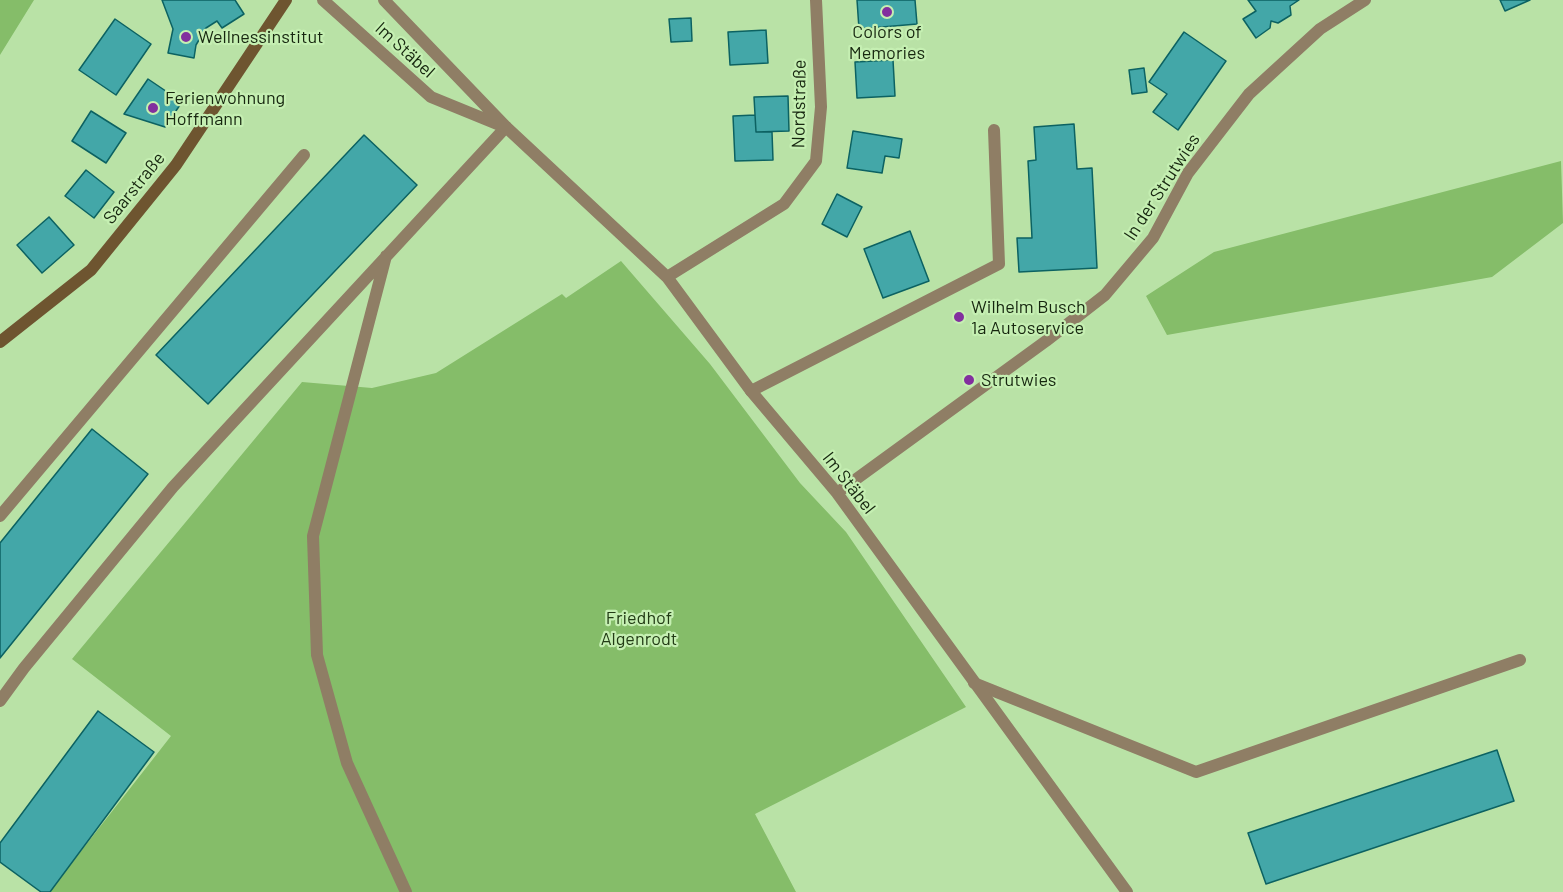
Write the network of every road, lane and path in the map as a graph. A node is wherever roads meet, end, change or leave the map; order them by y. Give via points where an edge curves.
1 (286, 0) edge
2 (323, 0) edge
3 (384, 0) edge
4 (816, 0) edge
5 (1365, 0) edge
6 (506, 127) junction
7 (994, 130) dead end
8 (304, 155) dead end
9 (386, 255) junction
10 (667, 277) junction
11 (0, 342) edge
12 (751, 391) junction
13 (837, 494) junction
14 (0, 516) edge
15 (1520, 660) dead end
16 (974, 682) junction
17 (0, 701) edge
18 (406, 892) edge
19 (1127, 892) edge

1 - 11 street, Saarstraße via 176,165 91,270
2 - 6 street, Im Stäbel via 431,97
3 - 6 street, Im Stäbel
4 - 10 street, Nordstraße via 821,107 816,161 784,204
5 - 13 street, In der Strutwies via 1320,29 1249,94 1188,173 1153,238 1105,295
6 - 9 street
6 - 10 street, Im Stäbel
7 - 12 street via 999,264
8 - 14 street
9 - 17 street via 173,487
9 - 18 street via 313,536 317,655 347,763
10 - 12 street, Im Stäbel
12 - 13 street, Im Stäbel
13 - 16 street, Im Stäbel
15 - 16 street via 1196,772
16 - 19 street, Im Stäbel

